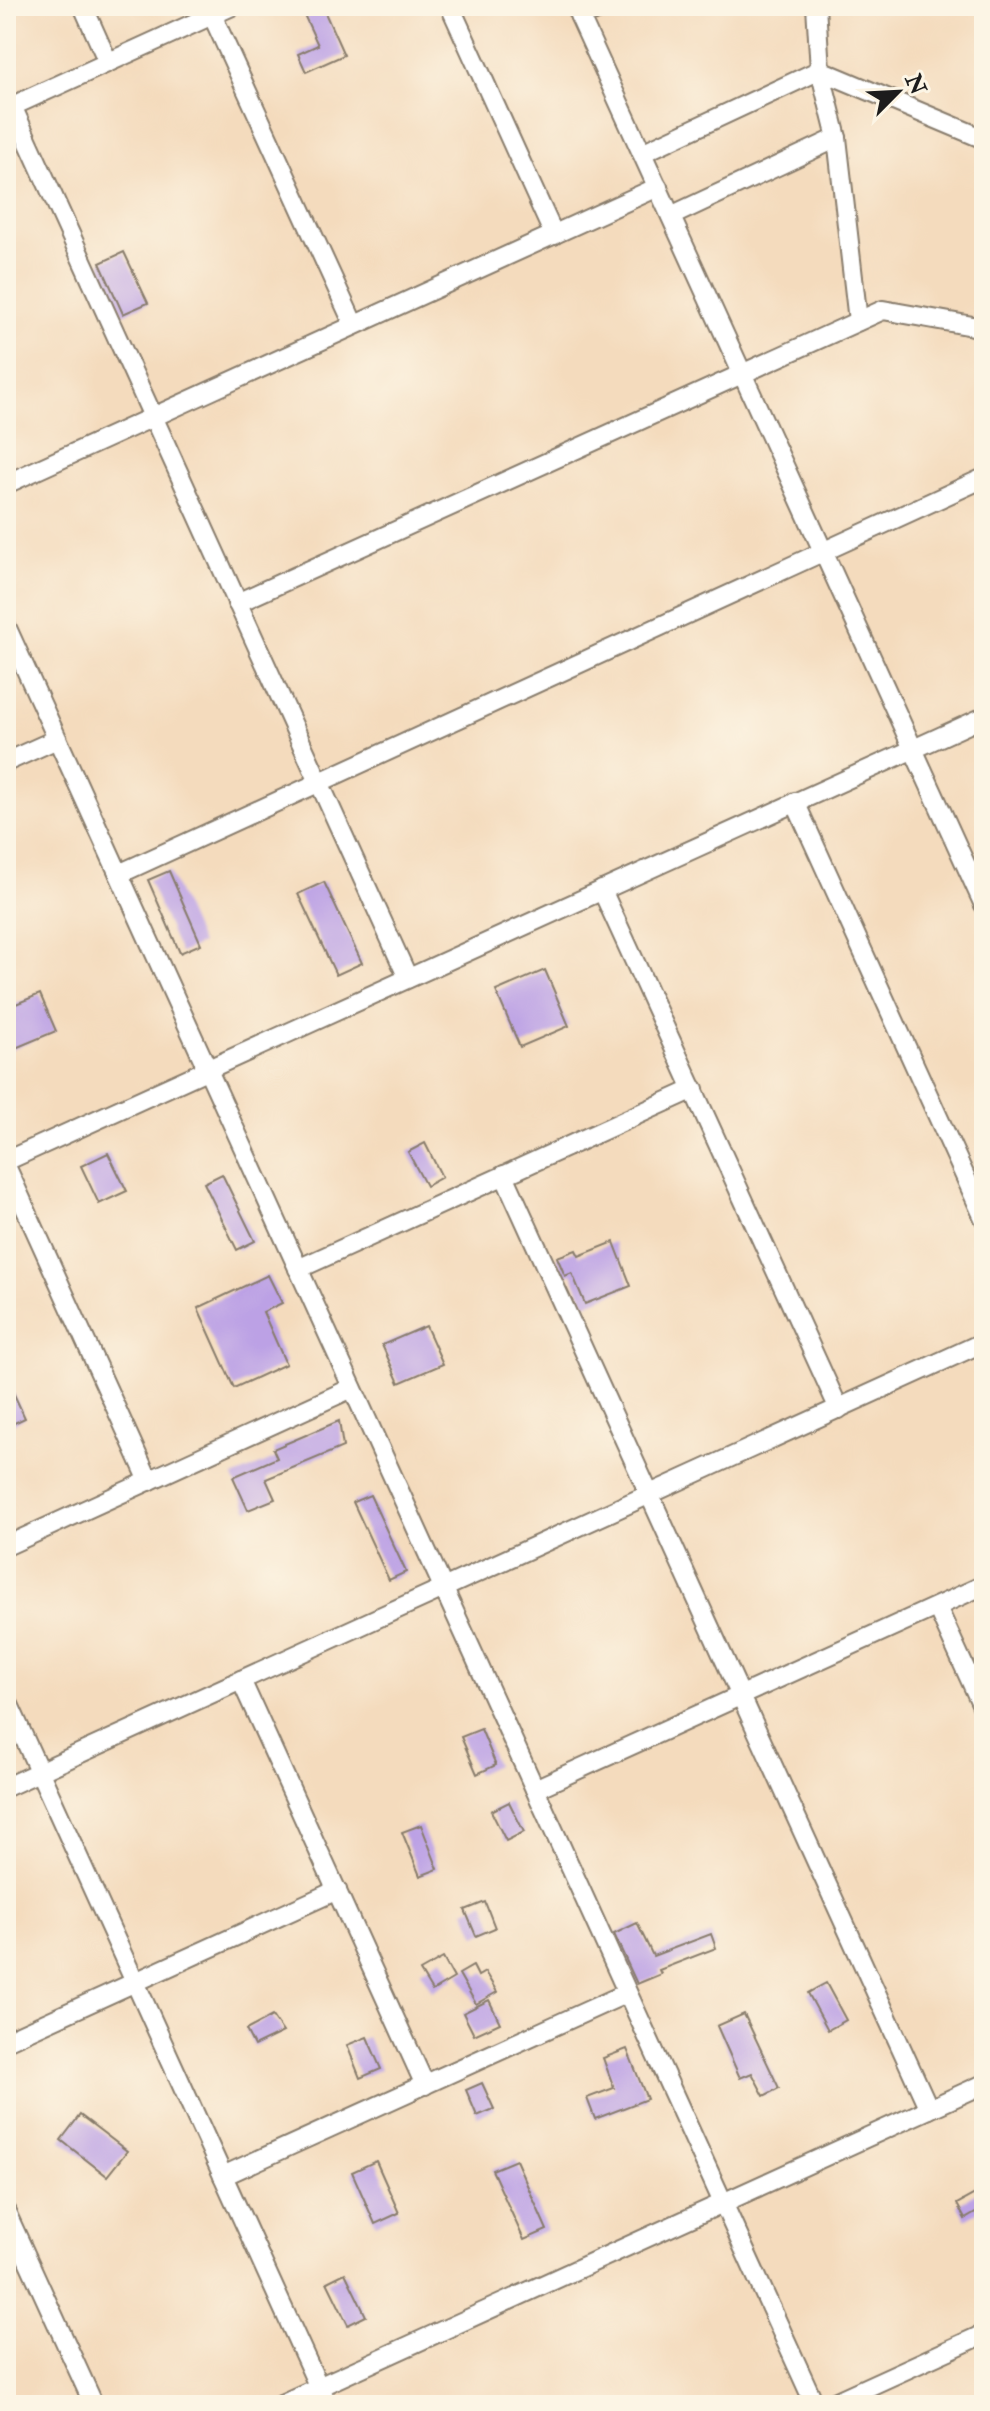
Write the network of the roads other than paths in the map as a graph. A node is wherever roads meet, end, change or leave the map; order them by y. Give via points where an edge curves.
1 (83, 6) edge
2 (232, 6) edge
3 (450, 6) edge
4 (606, 6) edge
5 (816, 6) edge
6 (210, 10) edge
7 (578, 12) edge
8 (108, 62) junction
9 (820, 70) junction
10 (9, 107) edge
11 (983, 137) edge
12 (837, 138) junction
13 (642, 153) junction
14 (658, 187) junction
15 (671, 216) junction
16 (554, 235) junction
17 (858, 321) junction
18 (354, 325) junction
19 (984, 328) edge
20 (742, 374) junction
21 (153, 417) junction
22 (984, 478) edge
23 (6, 484) edge
24 (823, 552) junction
25 (237, 603) junction
26 (6, 626) edge
27 (984, 717) edge
28 (57, 739) junction
29 (913, 749) junction
30 (6, 762) edge
31 (319, 783) junction
32 (795, 802) junction
33 (119, 874) junction
34 (602, 890) junction
35 (982, 895) edge
36 (408, 978) junction
37 (208, 1069) junction
38 (694, 1089) junction
39 (6, 1163) edge
40 (504, 1175) junction
41 (984, 1218) edge
42 (298, 1269) junction
43 (984, 1342) edge
44 (352, 1388) junction
45 (839, 1409) junction
46 (149, 1481) junction
47 (649, 1495) junction
48 (6, 1546) edge
49 (984, 1585) edge
50 (444, 1588) junction
51 (937, 1607) junction
52 (241, 1680) junction
53 (741, 1696) junction
54 (6, 1698) edge
55 (984, 1710) edge
56 (39, 1772) junction
57 (6, 1787) edge
58 (535, 1789) junction
59 (337, 1890) junction
60 (135, 1982) junction
61 (627, 1993) junction
62 (6, 2041) edge
63 (984, 2084) edge
64 (425, 2085) junction
65 (929, 2109) junction
66 (223, 2176) junction
67 (723, 2203) junction
68 (6, 2212) edge
69 (984, 2334) edge
70 (319, 2387) junction
71 (94, 2405) edge
72 (279, 2405) edge
73 (327, 2405) edge
74 (815, 2405) edge
75 (828, 2405) edge

1 - 8 street
2 - 6 street
3 - 16 street
4 - 7 street
5 - 9 street
6 - 8 street
6 - 18 street
7 - 13 street
8 - 10 street
9 - 11 street
9 - 12 street
9 - 13 street
10 - 21 street
12 - 15 street
12 - 17 street
13 - 14 street
14 - 15 street
14 - 16 street
15 - 20 street
16 - 18 street
17 - 19 street via 883,310
17 - 20 street
18 - 21 street
20 - 24 street
20 - 25 street
21 - 23 street
21 - 25 street
22 - 24 street
24 - 29 street
24 - 31 street
25 - 31 street
26 - 28 street
27 - 29 street
28 - 30 street
28 - 33 street
29 - 32 street
29 - 35 street
31 - 33 street
31 - 36 street
32 - 34 street
32 - 41 street
33 - 37 street
34 - 36 street
34 - 38 street
36 - 37 street
37 - 39 street
37 - 42 street
38 - 40 street
38 - 45 street
39 - 46 street
40 - 42 street
40 - 47 street
42 - 44 street
43 - 45 street
44 - 46 street
44 - 50 street
45 - 47 street
46 - 48 street
47 - 50 street
47 - 53 street
49 - 51 street
50 - 52 street
50 - 58 street
51 - 53 street
51 - 55 street
52 - 56 street
52 - 59 street
53 - 58 street
53 - 65 street
54 - 56 street
56 - 57 street
56 - 60 street
58 - 61 street
59 - 60 street
59 - 64 street
60 - 62 street
60 - 66 street
61 - 64 street
61 - 67 street
63 - 65 street
64 - 66 street
65 - 67 street
66 - 70 street
67 - 70 street
67 - 74 street
68 - 71 street
69 - 75 street
70 - 72 street
70 - 73 street

